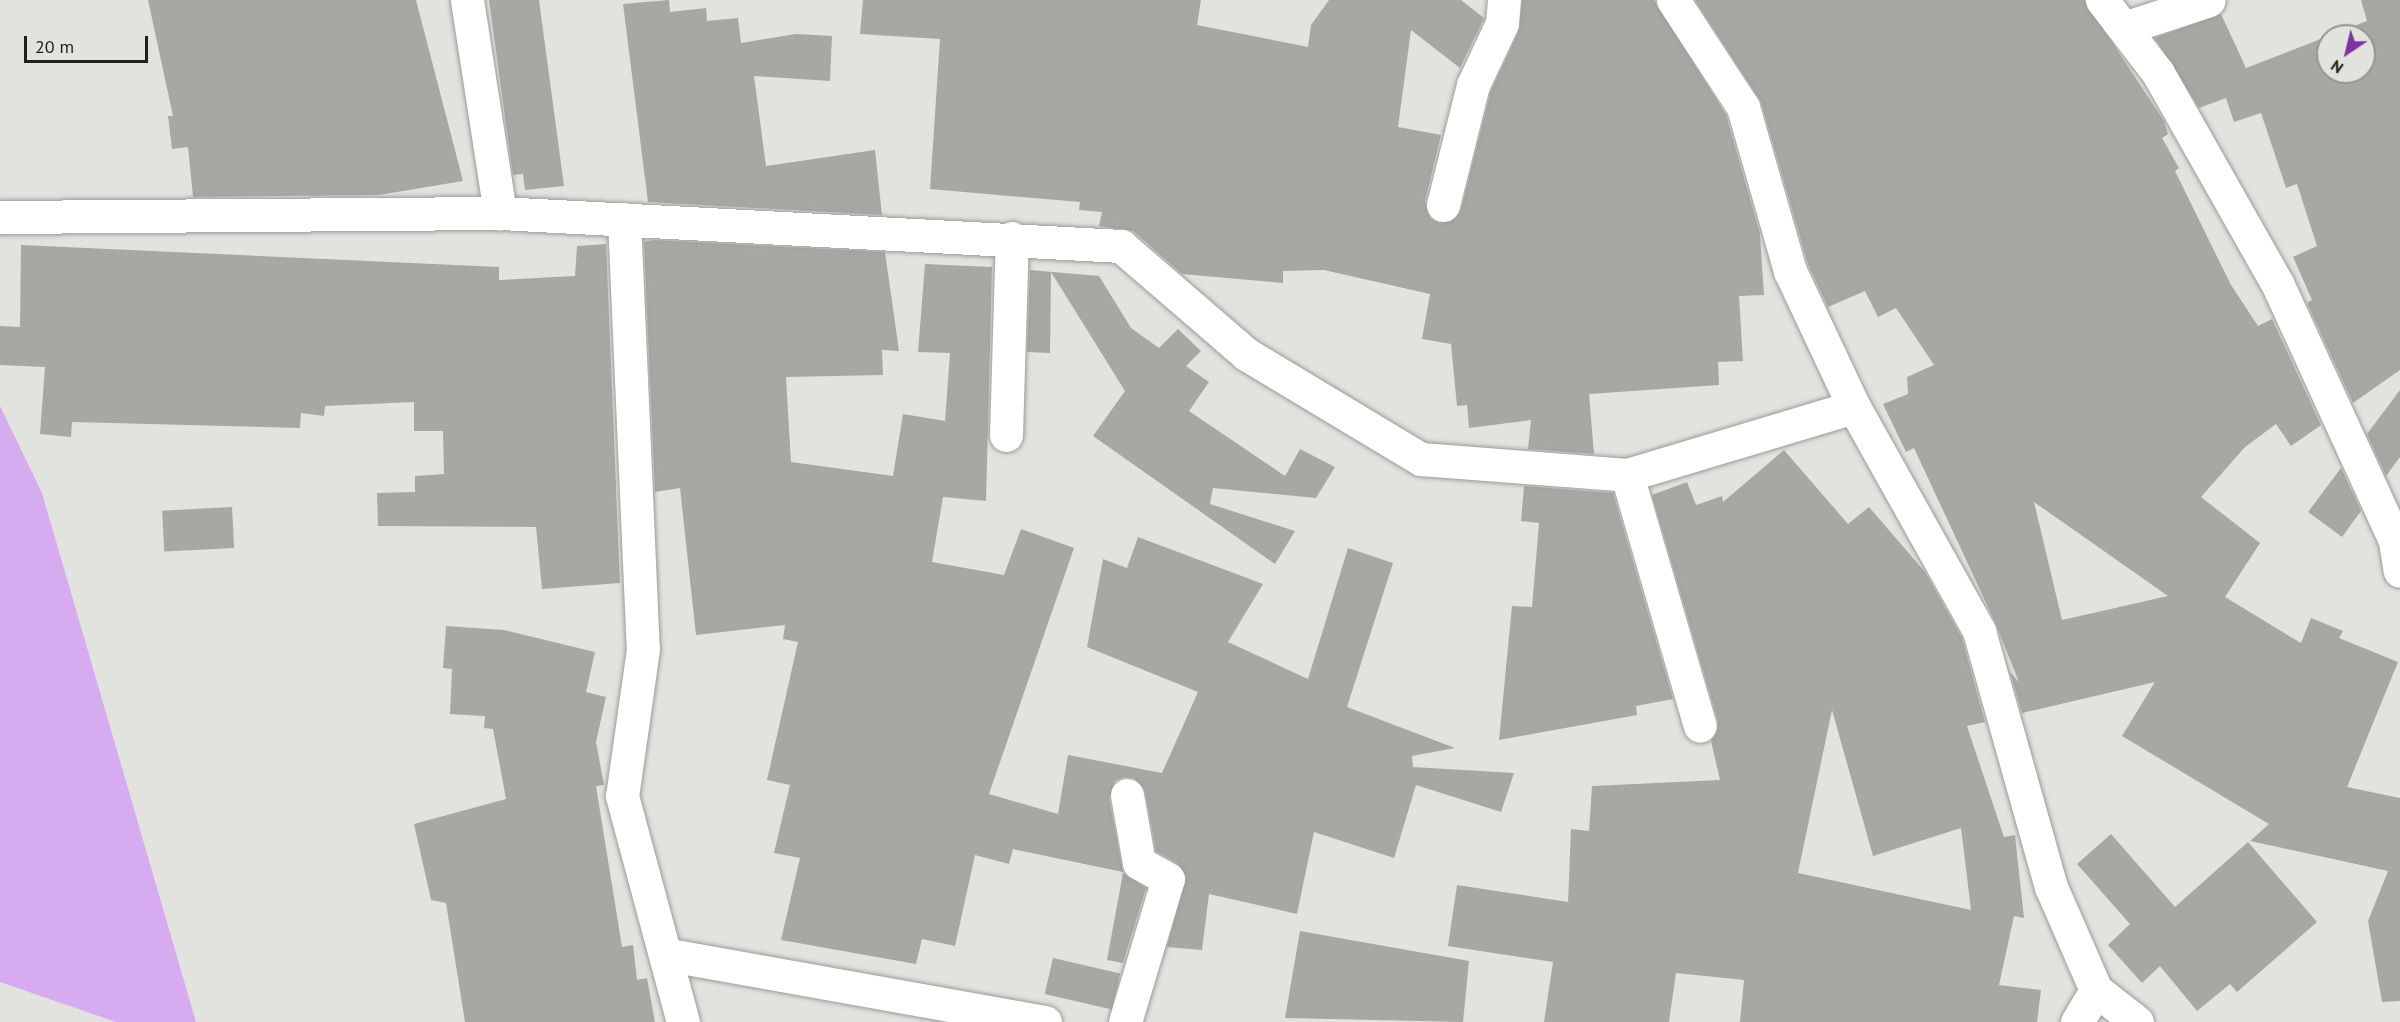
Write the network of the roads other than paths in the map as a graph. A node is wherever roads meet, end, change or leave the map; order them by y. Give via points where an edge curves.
1 (467, 0) edge
2 (1504, 0) edge
3 (1673, 0) edge
4 (2102, 0) edge
5 (2209, 0) edge
6 (2124, 28) junction
7 (1443, 204) dead end
8 (500, 213) junction
9 (0, 217) edge
10 (624, 219) junction
11 (1012, 238) junction
12 (1854, 407) junction
13 (1006, 435) dead end
14 (1628, 475) junction
15 (2398, 550) edge
16 (1700, 726) dead end
17 (1127, 795) dead end
18 (669, 955) junction
19 (2096, 990) junction
20 (683, 1022) edge
21 (1045, 1022) edge
22 (1125, 1022) edge
23 (2077, 1022) edge
24 (2137, 1022) edge

1 - 8 street
2 - 7 street via 1502,23 1473,85
3 - 12 street via 1743,108 1790,271
4 - 6 street
5 - 6 street
6 - 15 street via 2158,73 2277,283
8 - 9 street
8 - 10 street
10 - 11 street
10 - 18 street via 643,649 622,796
11 - 13 street
11 - 14 street via 1121,246 1246,354 1421,459
12 - 14 street
12 - 19 street via 1979,631 2051,887
14 - 16 street
17 - 22 street via 1139,863 1168,879
18 - 20 street
18 - 21 street
19 - 23 street
19 - 24 street

